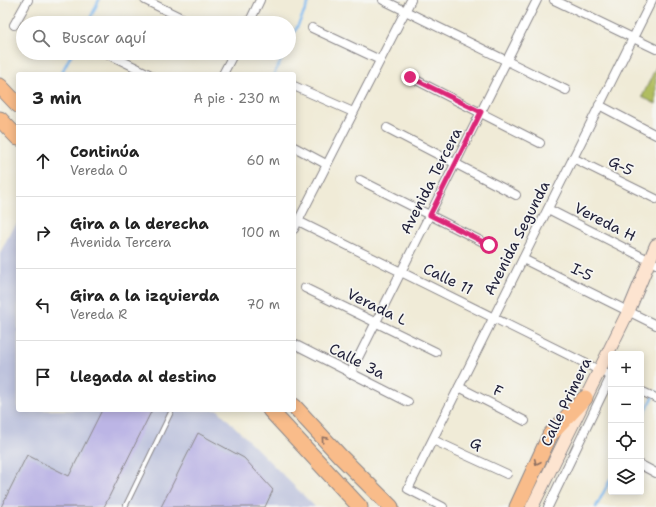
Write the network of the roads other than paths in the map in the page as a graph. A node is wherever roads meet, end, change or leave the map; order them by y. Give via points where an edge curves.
1 (28, 0) edge
2 (145, 0) edge
3 (260, 0) edge
4 (383, 0) edge
5 (411, 0) edge
6 (538, 0) edge
7 (554, 0) edge
8 (652, 0) edge
9 (406, 10) junction
10 (19, 16) edge
11 (178, 16) edge
12 (252, 16) edge
13 (16, 21) edge
14 (14, 25) dead end
15 (312, 28) dead end
16 (633, 38) junction
17 (656, 50) edge
18 (120, 60) edge
19 (230, 60) edge
20 (380, 60) junction
21 (508, 60) junction
22 (145, 72) edge
23 (224, 72) edge
24 (410, 77) dead end
25 (0, 86) edge
26 (296, 87) edge
27 (566, 90) dead end
28 (16, 103) edge
29 (599, 105) junction
30 (353, 112) junction
31 (481, 112) junction
32 (0, 119) edge
33 (388, 128) dead end
34 (656, 135) edge
35 (16, 136) edge
36 (540, 143) dead end
37 (296, 148) edge
38 (573, 158) junction
39 (326, 164) junction
40 (455, 164) junction
41 (360, 180) dead end
42 (516, 195) dead end
43 (656, 199) edge
44 (548, 209) junction
45 (430, 215) junction
46 (296, 220) edge
47 (489, 245) dead end
48 (656, 245) edge
49 (523, 259) junction
50 (652, 262) edge
51 (401, 272) junction
52 (305, 288) dead end
53 (629, 310) junction
54 (494, 318) junction
55 (376, 322) junction
56 (656, 325) edge
57 (296, 345) edge
58 (436, 352) dead end
59 (600, 370) junction
60 (350, 374) junction
61 (608, 374) edge
62 (608, 382) edge
63 (459, 387) junction
64 (586, 398) junction
65 (408, 402) dead end
66 (296, 408) edge
67 (171, 412) edge
68 (271, 412) edge
69 (271, 412) edge
70 (525, 421) dead end
71 (433, 440) junction
72 (340, 456) junction
73 (644, 466) edge
74 (656, 472) edge
75 (507, 474) dead end
76 (125, 507) edge
77 (347, 507) edge
78 (360, 507) edge
79 (391, 507) edge
80 (400, 507) edge
81 (443, 507) edge
82 (517, 507) edge
83 (532, 507) edge
84 (548, 507) edge

1 - 10 street
2 - 11 street
3 - 12 street
4 - 9 street
5 - 9 street
6 - 21 street, Avenida Tercera
7 - 16 street
8 - 16 street, Avenida Segunda
9 - 20 street
9 - 21 street
13 - 14 street
15 - 20 street
16 - 17 street
16 - 29 street, Avenida Segunda
18 - 22 street
19 - 23 street
20 - 30 street
21 - 27 street
21 - 31 street, Avenida Tercera
24 - 31 street
25 - 28 highway
26 - 30 street
29 - 34 street
29 - 38 street, Avenida Segunda
30 - 39 street
31 - 36 street
31 - 40 street, Avenida Tercera
32 - 35 highway
33 - 40 street
37 - 39 street
38 - 43 street, G-5
38 - 44 street, Avenida Segunda
39 - 46 street
40 - 42 street
40 - 45 street, Avenida Tercera
41 - 45 street
44 - 49 street, Avenida Segunda
44 - 50 street, Vereda H
45 - 47 street
45 - 51 street, Avenida Tercera
46 - 51 street, Calle 11
48 - 50 street, Calle Primera
49 - 53 street, I-5
49 - 54 street, Avenida Segunda
50 - 53 street, Calle Primera
51 - 54 street, Calle 11
51 - 55 street, Avenida Tercera
52 - 55 street, Verada L
53 - 56 street, I-5
53 - 59 street, Calle Primera
54 - 59 street, Calle 11
54 - 63 street, Avenida Segunda
55 - 58 street, Verada L
55 - 60 street, Avenida Tercera
57 - 60 street, Calle 3a
59 - 61 street, Calle 11
59 - 64 street, Calle Primera
60 - 65 street, Calle 3a
62 - 84 street, Calle Primera
63 - 70 street, F
63 - 71 street, Avenida Segunda
64 -> 82 highway via 550,435
64 - 83 street, Calle Primera
72 -> 66 highway
67 - 76 lane
68 - 77 highway
69 - 78 highway
71 - 75 street, G
71 - 81 street, Avenida Segunda via 408,489
72 - 79 highway
72 - 80 highway
73 - 74 street

